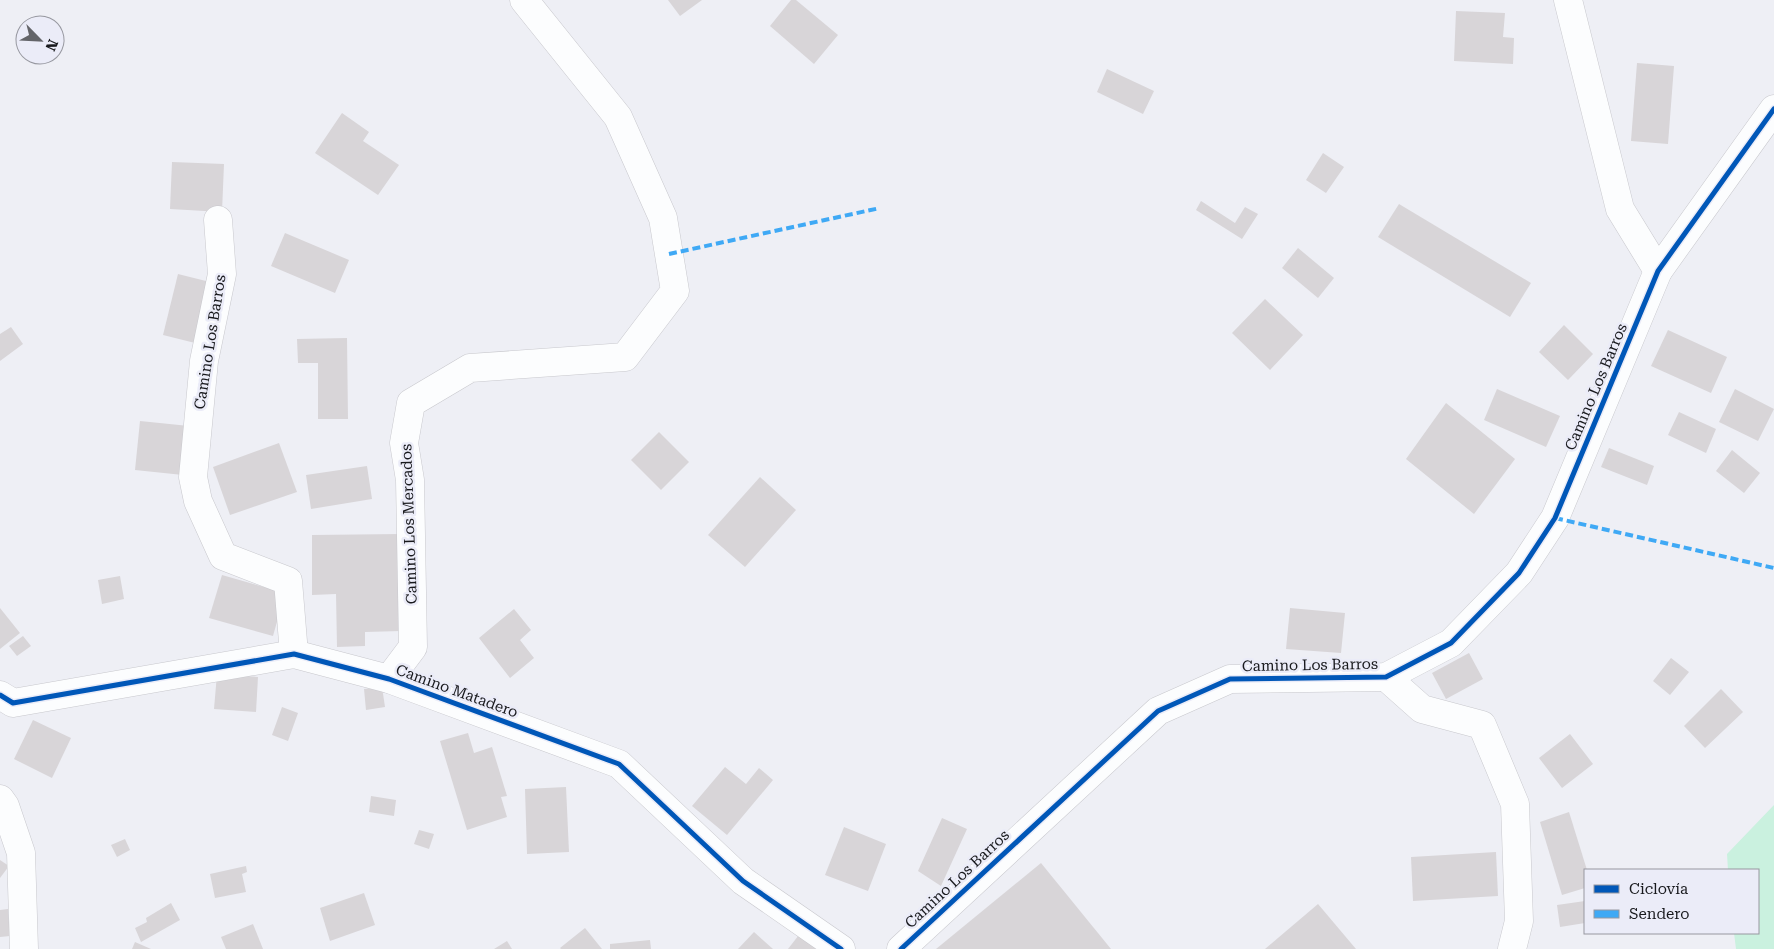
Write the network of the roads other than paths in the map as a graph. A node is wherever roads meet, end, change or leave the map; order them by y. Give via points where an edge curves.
1 (524, 0) edge
2 (1568, 0) edge
3 (1774, 109) edge
4 (218, 220) dead end
5 (1658, 271) junction
6 (294, 654) junction
7 (1386, 677) junction
8 (389, 679) junction
9 (0, 695) edge
10 (0, 799) edge
11 (24, 949) edge
12 (841, 949) edge
13 (901, 949) edge
14 (1512, 949) edge

1 - 8 street, Camino Los Mercados via 618,117 663,218 675,291 626,357 470,368 411,403 404,443 410,480 414,647
2 - 5 street via 1620,209
3 - 5 street, Camino Los Barros
4 - 6 street, Camino Los Barros via 222,274 204,361 197,420 195,485 198,500 223,556 288,581
5 - 7 street, Camino Los Barros via 1555,518 1519,573 1451,643
6 - 8 street, Camino Matadero
6 - 9 street, Camino Matadero via 13,704
7 - 13 street, Camino Los Barros via 1230,679 1158,711
7 - 14 street via 1422,709 1482,725 1515,804 1519,921
8 - 12 street, Camino Matadero via 619,764 743,881
10 - 11 street via 21,853

